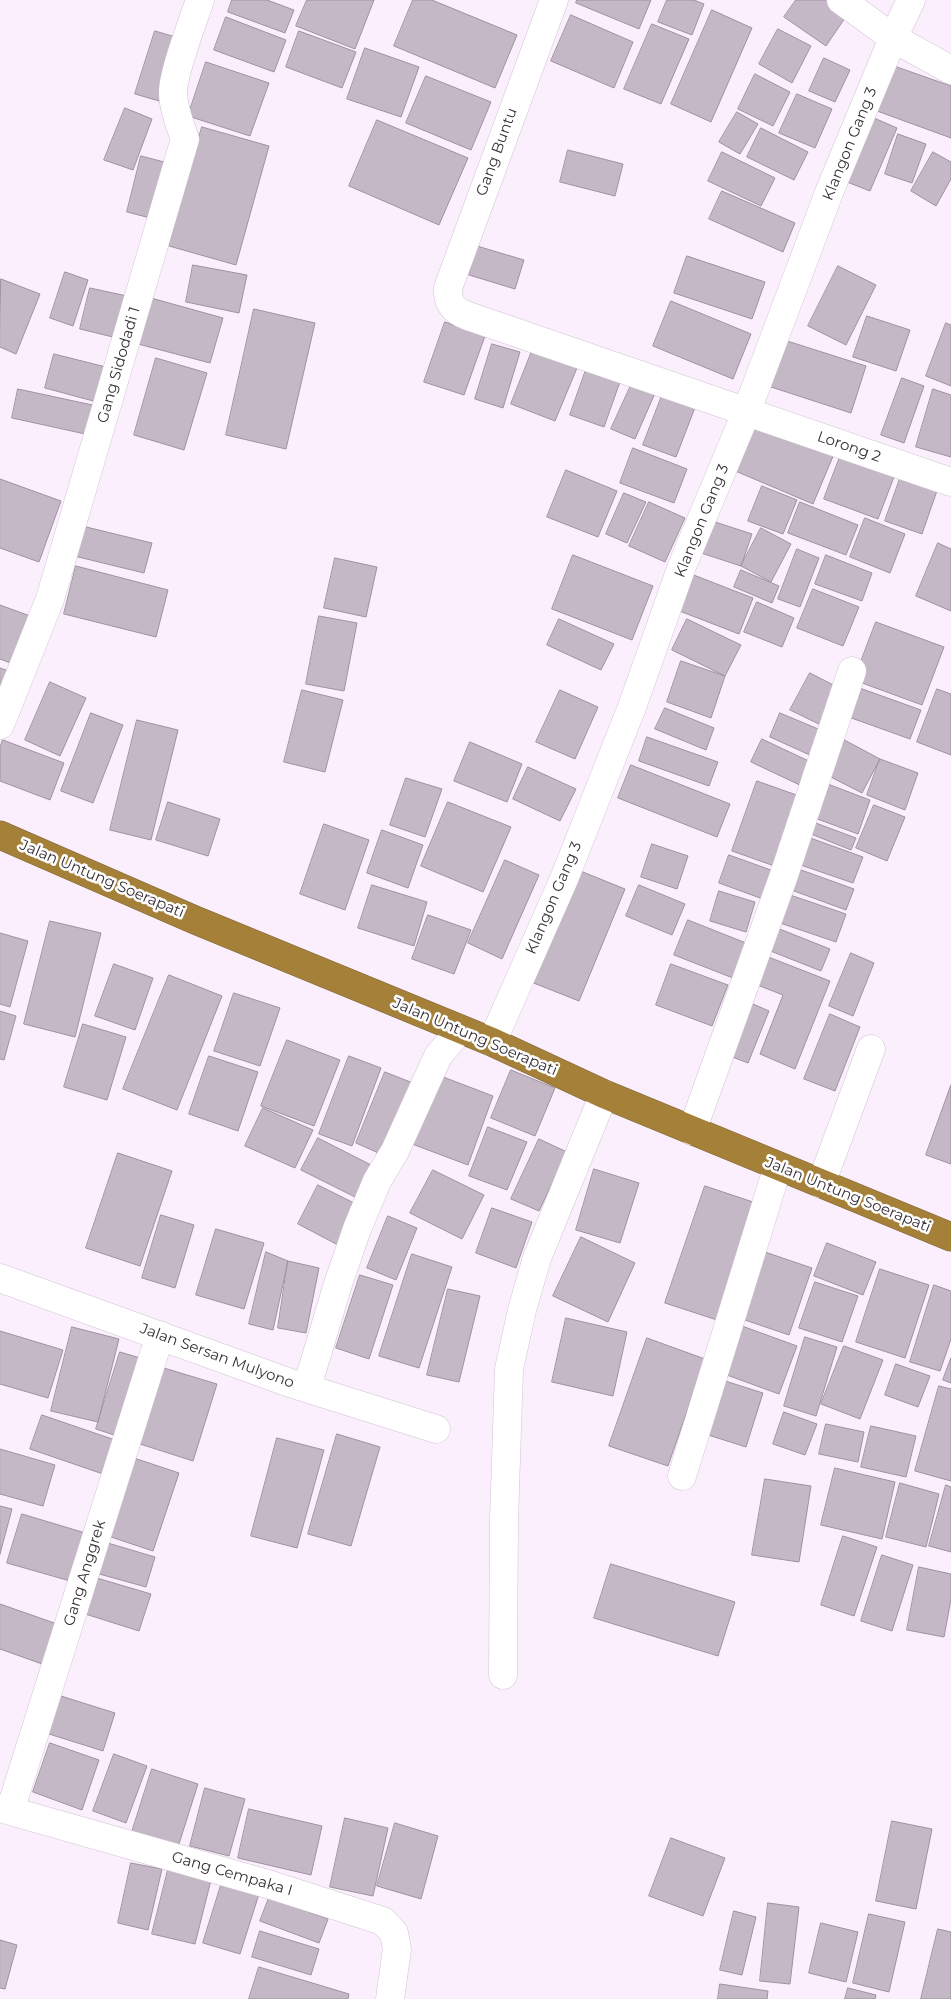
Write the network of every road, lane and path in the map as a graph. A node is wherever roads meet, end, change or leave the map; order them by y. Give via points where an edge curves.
1 (200, 0) edge
2 (554, 0) edge
3 (841, 0) edge
4 (911, 0) edge
5 (893, 38) junction
6 (951, 70) edge
7 (450, 305) joint
8 (746, 413) junction
9 (951, 482) edge
10 (852, 671) dead end
11 (0, 725) edge
12 (0, 835) edge
13 (460, 1030) junction
14 (492, 1042) junction
15 (871, 1049) dead end
16 (604, 1094) junction
17 (692, 1131) junction
18 (778, 1166) junction
19 (821, 1184) junction
20 (951, 1238) edge
21 (0, 1278) edge
22 (160, 1335) junction
23 (307, 1388) junction
24 (436, 1429) dead end
25 (682, 1476) dead end
26 (503, 1675) dead end
27 (5, 1809) edge
28 (390, 1999) edge

1 - 11 street, Gang Sidodadi 1 via 173,92 185,139 50,599
2 - 7 street, Gang Buntu via 448,288
3 - 5 street
4 - 5 street, Klangon Gang 3
5 - 6 street
5 - 8 street, Klangon Gang 3 via 830,190
7 - 8 street, Lorong 2 via 468,316
8 - 9 street, Lorong 2
8 - 14 street, Klangon Gang 3 via 682,566 632,707 564,879
10 - 17 street via 784,876
12 - 13 highway, Jalan Untung Soerapati
13 - 14 highway, Jalan Untung Soerapati
13 - 23 street via 438,1056 374,1189 341,1275
14 - 16 highway, Jalan Untung Soerapati
15 - 19 street
16 - 17 highway, Jalan Untung Soerapati
16 - 26 street via 537,1258 509,1369
17 - 18 highway, Jalan Untung Soerapati
18 - 19 highway, Jalan Untung Soerapati
18 - 25 street
19 - 20 highway, Jalan Untung Soerapati
21 - 22 street, Jalan Sersan Mulyono
22 - 23 street, Jalan Sersan Mulyono
22 - 27 street, Gang Anggrek
23 - 24 street, Jalan Sersan Mulyono
27 - 28 street, Gang Cempaka I via 271,1885 383,1921 394,1933 397,1949

